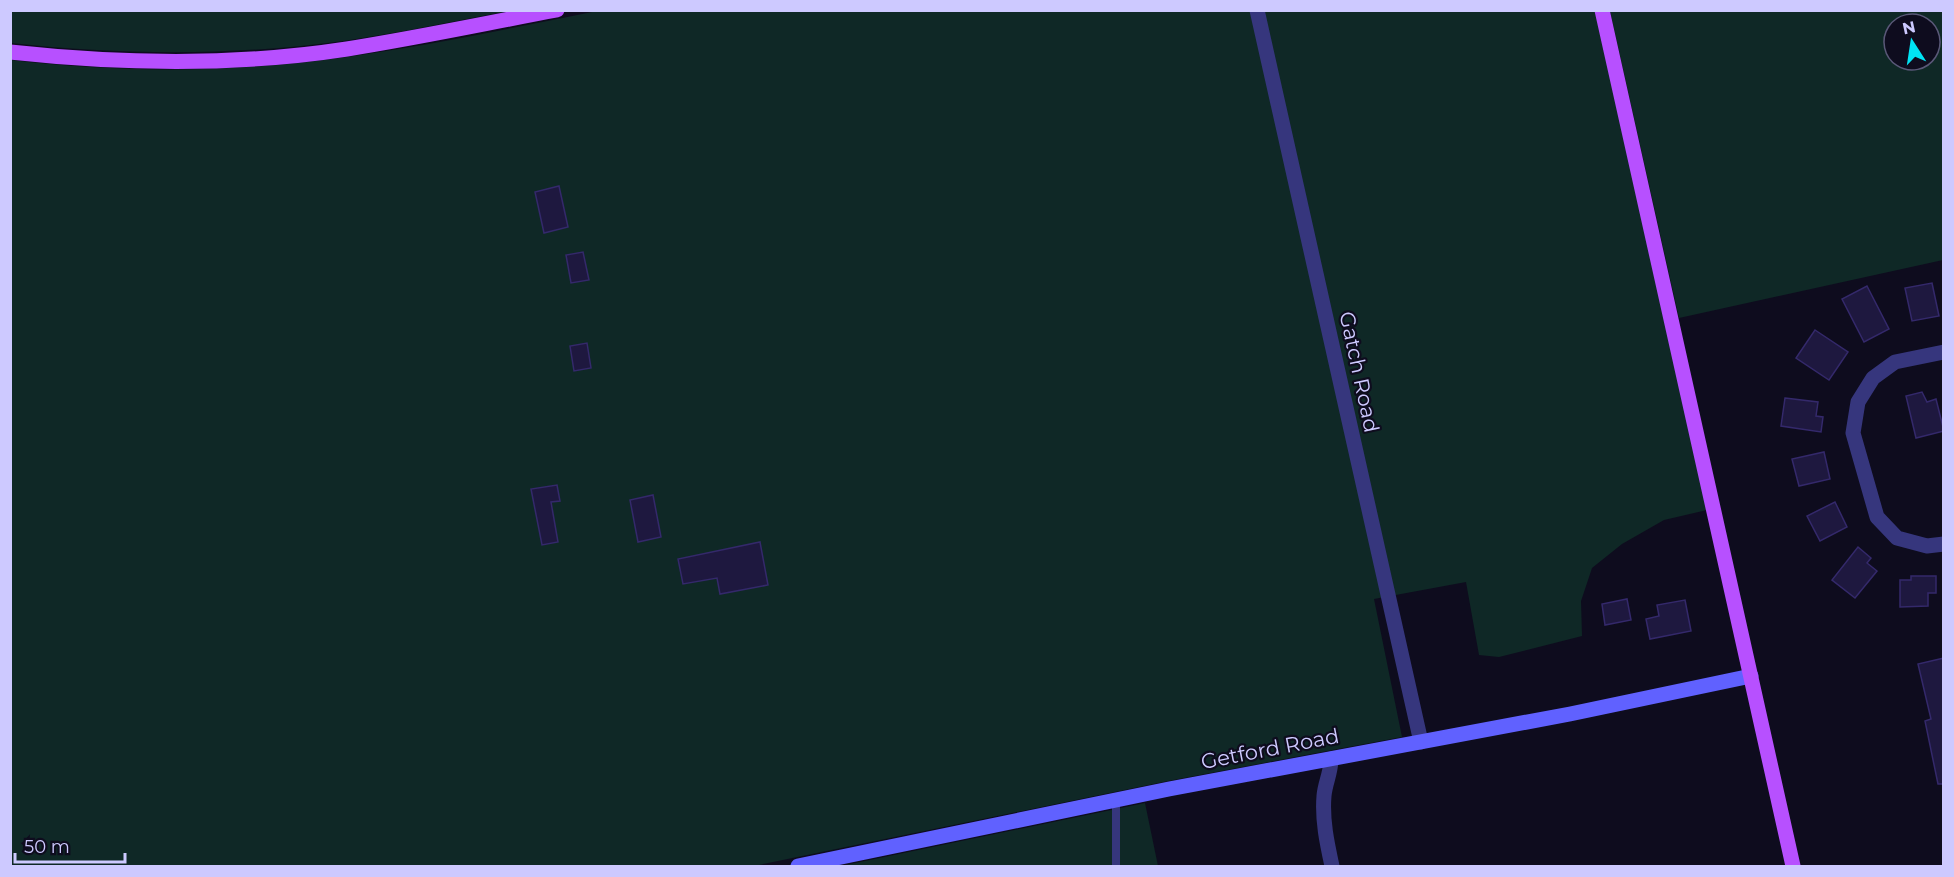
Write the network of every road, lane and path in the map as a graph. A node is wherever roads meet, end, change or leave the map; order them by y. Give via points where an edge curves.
1 (557, 10) edge
2 (1257, 10) edge
3 (1602, 10) edge
4 (10, 52) edge
5 (1944, 352) edge
6 (1944, 544) edge
7 (1751, 676) junction
8 (1421, 742) junction
9 (1331, 759) junction
10 (1116, 801) junction
11 (798, 867) edge
12 (1116, 867) edge
13 (1332, 867) edge
14 (1793, 867) edge

1 - 4 main road via 345,49 246,58 149,61
2 - 8 street, Gatch Road
3 - 7 main road
5 - 6 street via 1895,362 1873,378 1858,402 1853,433 1876,517 1897,538 1927,546
7 - 8 street, Getford Road
7 - 14 main road
8 - 9 street, Getford Road
9 - 10 street, Getford Road
9 - 13 street via 1323,812
10 - 11 street, Getford Road
10 - 12 lane

